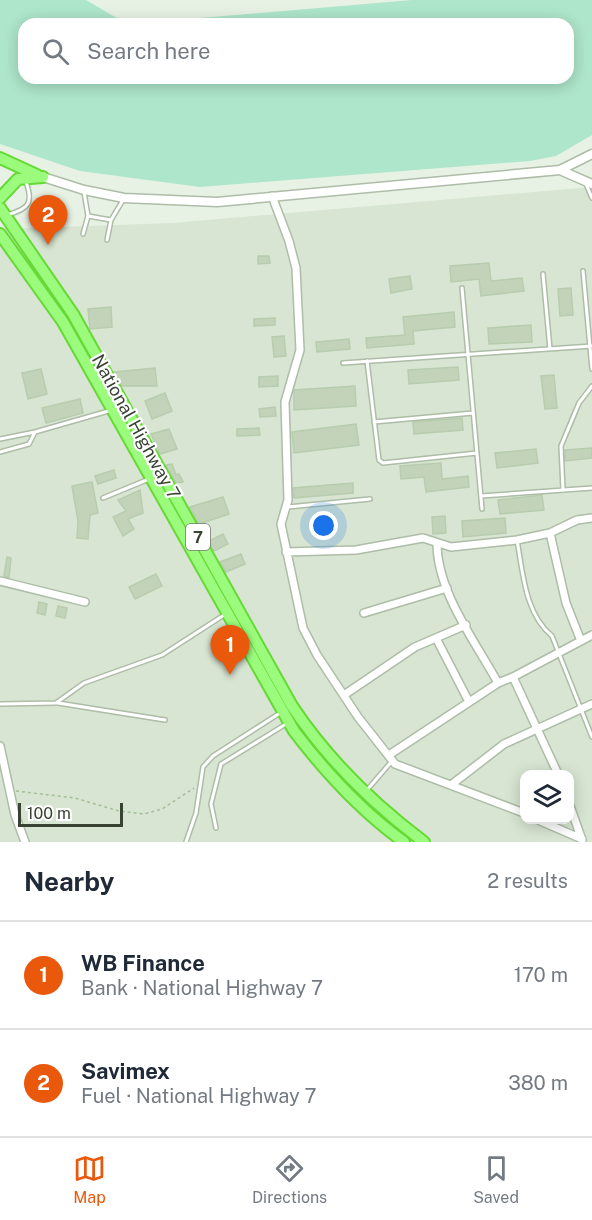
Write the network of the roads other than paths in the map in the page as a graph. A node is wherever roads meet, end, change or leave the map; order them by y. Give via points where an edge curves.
1 (592, 154) edge
2 (0, 158) edge
3 (560, 170) junction
4 (24, 177) junction
5 (43, 177) junction
6 (589, 183) edge
7 (84, 190) junction
8 (272, 196) junction
9 (0, 198) edge
10 (124, 198) junction
11 (592, 198) edge
12 (3, 212) edge
13 (88, 216) junction
14 (111, 220) junction
15 (0, 234) edge
16 (83, 234) dead end
17 (107, 240) dead end
18 (583, 271) dead end
19 (543, 274) dead end
20 (462, 288) dead end
21 (73, 314) junction
22 (63, 321) junction
23 (591, 346) edge
24 (550, 349) junction
25 (468, 355) junction
26 (367, 361) junction
27 (343, 363) dead end
28 (592, 369) edge
29 (592, 386) edge
30 (112, 410) junction
31 (473, 413) junction
32 (374, 422) junction
33 (133, 423) junction
34 (123, 429) junction
35 (34, 432) junction
36 (0, 439) edge
37 (0, 452) edge
38 (477, 453) junction
39 (151, 478) junction
40 (592, 488) edge
41 (563, 490) junction
42 (480, 496) junction
43 (103, 498) dead end
44 (370, 499) dead end
45 (286, 507) junction
46 (482, 508) dead end
47 (592, 519) edge
48 (550, 533) junction
49 (517, 540) junction
50 (437, 543) junction
51 (286, 552) junction
52 (213, 563) junction
53 (204, 570) junction
54 (0, 581) edge
55 (447, 588) junction
56 (85, 602) dead end
57 (228, 612) junction
58 (364, 613) dead end
59 (466, 625) junction
60 (592, 635) edge
61 (436, 638) junction
62 (581, 641) junction
63 (558, 654) junction
64 (513, 677) junction
65 (498, 683) junction
66 (344, 695) junction
67 (468, 700) junction
68 (56, 703) junction
69 (0, 704) edge
70 (592, 704) edge
71 (580, 710) junction
72 (282, 712) junction
73 (165, 720) dead end
74 (288, 722) junction
75 (537, 729) junction
76 (592, 737) edge
77 (0, 746) edge
78 (390, 758) junction
79 (556, 770) edge
80 (451, 785) junction
81 (364, 793) junction
82 (379, 807) junction
83 (520, 811) edge
84 (371, 816) junction
85 (574, 816) edge
86 (549, 824) edge
87 (216, 828) dead end
88 (583, 840) edge
89 (25, 842) edge
90 (186, 842) edge
91 (404, 842) edge
92 (424, 842) edge

1 - 3 street
2 - 5 highway
3 - 6 street
3 - 8 street
4 - 5 highway
4 - 9 highway
4 - 12 lane via 31,196 28,203 23,211
5 - 7 street
6 - 11 lane
7 - 10 street
7 - 13 lane
8 - 10 street via 217,202
8 - 45 street via 296,268 300,350 285,402
10 - 14 lane
12 - 21 highway, National Highway 7 / 7
13 - 14 lane
13 - 16 lane
14 - 17 lane
15 - 22 highway, National Highway 7 / 7
18 - 23 lane
19 - 24 lane
20 - 25 lane
21 - 22 highway
21 - 33 highway, National Highway 7 / 7
22 - 30 highway, National Highway 7 / 7
23 - 24 lane
23 - 28 lane
24 - 25 lane
25 - 26 lane
25 - 31 lane
26 - 27 lane
26 - 32 lane
29 - 41 lane via 579,403 561,446
30 - 34 highway, National Highway 7 / 7
30 - 35 lane
31 - 32 lane
31 - 38 lane
32 - 38 lane via 377,455 383,463
33 - 34 highway
33 - 52 highway, National Highway 7 / 7
34 - 39 highway, National Highway 7 / 7
35 - 36 lane
35 - 37 lane via 29,444
38 - 42 lane
39 - 43 lane
39 - 53 highway, National Highway 7 / 7
40 - 41 lane
41 - 42 lane
42 - 46 lane
44 - 45 lane
45 - 51 street via 281,525
47 - 48 street via 577,520
48 - 49 street
48 - 62 street via 566,603
49 - 50 street via 451,547
49 - 63 lane via 525,590 540,627 552,636
50 - 51 street via 423,538 356,550
50 - 55 street
51 - 66 street via 303,628
52 - 53 highway
52 - 81 highway, National Highway 7 / 7 via 292,706
53 - 57 highway, National Highway 7 / 7
54 - 56 street
55 - 58 street
55 - 59 street
57 - 68 lane via 162,655 84,683
57 - 72 highway, National Highway 7 / 7
59 - 61 street
59 - 65 street
60 - 62 street
61 - 66 street via 415,647
61 - 67 street
62 - 63 street
63 - 64 street
63 - 71 lane
64 - 65 street
64 - 75 street
65 - 67 street
66 - 78 street
67 - 78 street
68 - 69 lane
68 - 73 lane
70 - 71 street
71 - 75 street
71 - 76 lane
72 - 74 highway, National Highway 7 / 7
72 - 90 lane via 213,756 203,767 196,813
74 - 84 highway, National Highway 7 / 7 via 323,768
74 - 87 lane via 221,764 211,804
75 - 79 street
75 - 80 street via 492,752
77 - 89 street
78 - 80 street via 406,770
78 - 81 lane
80 - 83 street
81 - 82 highway, National Highway 7 / 7
82 - 84 highway
82 - 92 highway, National Highway 7 / 7
84 - 91 highway, National Highway 7 / 7
85 - 88 street
86 - 88 street

